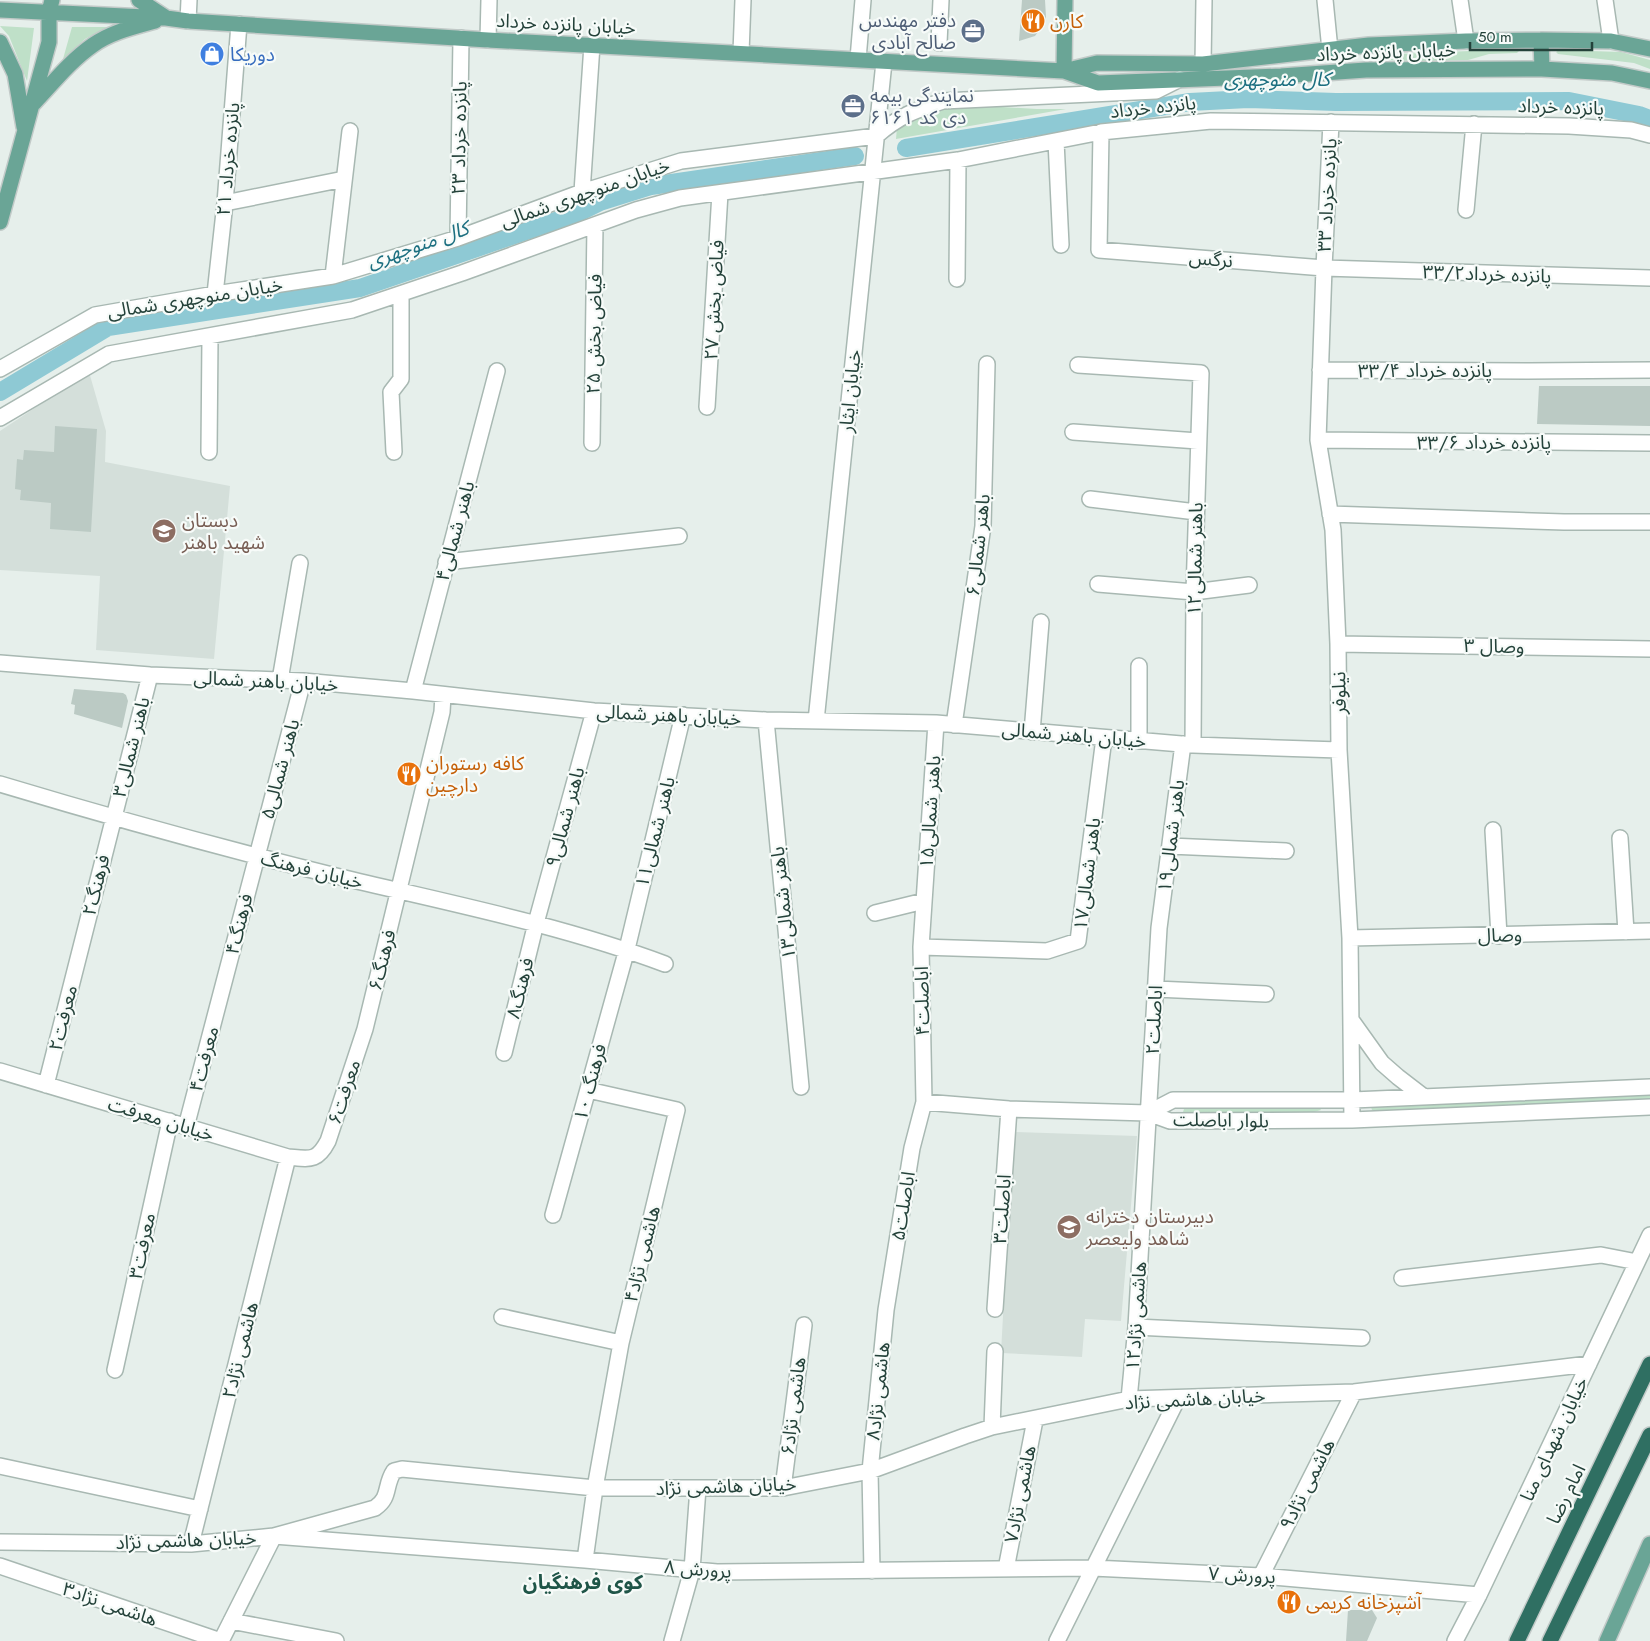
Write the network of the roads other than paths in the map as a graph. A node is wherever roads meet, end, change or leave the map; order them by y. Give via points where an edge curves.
1 (139, 0) edge
2 (189, 0) edge
3 (489, 0) edge
4 (743, 0) edge
5 (863, 0) edge
6 (941, 0) edge
7 (1065, 0) edge
8 (1204, 0) edge
9 (1325, 0) edge
10 (1460, 0) edge
11 (1605, 0) edge
12 (51, 6) edge
13 (68, 6) edge
14 (0, 10) edge
15 (166, 18) junction
16 (188, 21) junction
17 (239, 24) junction
18 (461, 38) junction
19 (488, 40) junction
20 (1541, 40) junction
21 (1466, 41) junction
22 (1611, 41) junction
23 (0, 42) edge
24 (49, 42) junction
25 (939, 44) dead end
26 (592, 45) junction
27 (1650, 49) edge
28 (1330, 50) junction
29 (741, 53) junction
30 (858, 59) junction
31 (884, 62) junction
32 (1203, 64) junction
33 (1542, 69) junction
34 (1064, 71) junction
35 (1180, 80) junction
36 (1650, 81) edge
37 (32, 106) junction
38 (1330, 122) junction
39 (1474, 124) junction
40 (350, 131) dead end
41 (25, 132) junction
42 (1101, 132) junction
43 (1650, 135) edge
44 (876, 136) junction
45 (1056, 141) junction
46 (958, 160) junction
47 (873, 170) junction
48 (344, 179) junction
49 (582, 192) junction
50 (720, 193) junction
51 (225, 203) junction
52 (1466, 210) dead end
53 (0, 222) edge
54 (595, 226) junction
55 (458, 238) junction
56 (1061, 244) dead end
57 (1324, 268) junction
58 (333, 276) junction
59 (1650, 278) edge
60 (957, 279) dead end
61 (215, 294) junction
62 (402, 294) junction
63 (210, 337) junction
64 (987, 364) dead end
65 (1078, 365) dead end
66 (0, 369) edge
67 (1320, 370) junction
68 (1650, 370) edge
69 (497, 371) dead end
70 (708, 406) dead end
71 (0, 418) edge
72 (1073, 432) dead end
73 (1318, 440) junction
74 (1198, 441) junction
75 (592, 443) dead end
76 (1650, 443) edge
77 (209, 452) dead end
78 (394, 452) dead end
79 (1090, 499) dead end
80 (1196, 512) junction
81 (1330, 514) junction
82 (1650, 522) edge
83 (679, 536) dead end
84 (446, 562) junction
85 (300, 563) dead end
86 (1098, 584) dead end
87 (1250, 585) dead end
88 (1194, 592) junction
89 (1041, 622) dead end
90 (1338, 644) junction
91 (1650, 650) edge
92 (0, 663) edge
93 (1139, 666) dead end
94 (150, 675) junction
95 (280, 680) junction
96 (303, 681) junction
97 (413, 691) junction
98 (443, 695) junction
99 (594, 711) junction
100 (683, 715) junction
101 (766, 720) junction
102 (816, 721) junction
103 (936, 723) junction
104 (954, 725) junction
105 (1032, 732) junction
106 (1104, 738) junction
107 (1139, 741) junction
108 (1188, 745) junction
109 (1340, 750) junction
110 (0, 784) edge
111 (113, 818) junction
112 (1493, 830) dead end
113 (1620, 838) dead end
114 (1170, 846) junction
115 (1286, 851) dead end
116 (256, 856) junction
117 (400, 891) junction
118 (924, 900) junction
119 (875, 913) dead end
120 (536, 923) junction
121 (1160, 928) joint
122 (1650, 931) edge
123 (1626, 932) junction
124 (1499, 936) junction
125 (1350, 938) junction
126 (921, 946) junction
127 (627, 949) junction
128 (80, 951) joint
129 (665, 964) dead end
130 (1156, 989) junction
131 (222, 991) joint
132 (1266, 994) dead end
133 (1352, 1021) junction
134 (365, 1029) joint
135 (504, 1053) dead end
136 (0, 1071) edge
137 (46, 1085) junction
138 (801, 1087) dead end
139 (1650, 1087) edge
140 (588, 1090) junction
141 (1424, 1097) junction
142 (1352, 1100) junction
143 (924, 1102) junction
144 (1650, 1107) edge
145 (1009, 1109) junction
146 (1148, 1113) junction
147 (1352, 1120) junction
148 (170, 1121) junction
149 (186, 1126) junction
150 (321, 1154) joint
151 (288, 1156) junction
152 (553, 1215) dead end
153 (1650, 1235) edge
154 (1637, 1262) junction
155 (1402, 1278) dead end
156 (996, 1309) dead end
157 (886, 1310) joint
158 (502, 1317) dead end
159 (804, 1325) dead end
160 (1136, 1327) junction
161 (1362, 1338) dead end
162 (621, 1342) junction
163 (995, 1351) dead end
164 (1589, 1364) junction
165 (1650, 1364) edge
166 (115, 1370) dead end
167 (1354, 1392) junction
168 (1178, 1398) junction
169 (1129, 1400) junction
170 (1035, 1420) junction
171 (992, 1428) junction
172 (1650, 1435) edge
173 (0, 1466) edge
174 (870, 1471) junction
175 (595, 1488) junction
176 (698, 1488) junction
177 (783, 1488) junction
178 (200, 1509) junction
179 (274, 1536) junction
180 (0, 1542) edge
181 (192, 1544) junction
182 (1650, 1544) edge
183 (585, 1560) junction
184 (0, 1566) edge
185 (1093, 1568) junction
186 (1006, 1569) junction
187 (692, 1570) junction
188 (872, 1571) junction
189 (1261, 1576) junction
190 (1480, 1595) junction
191 (231, 1621) junction
192 (221, 1641) edge
193 (336, 1641) edge
194 (672, 1641) edge
195 (1057, 1641) edge
196 (1455, 1641) edge
197 (1517, 1641) edge
198 (1550, 1641) edge
199 (1607, 1641) edge

1 - 15 main road
2 - 16 street
3 - 19 street
4 - 29 street
5 - 30 street
6 - 25 street
7 - 34 main road
8 - 32 street
9 - 28 street
10 - 21 street
11 - 22 street
12 - 13 main road
12 - 14 main road
12 - 24 main road
13 - 15 main road, خیابان پانزده خرداد
13 - 24 main road
15 - 16 main road, خیابان پانزده خرداد
15 - 37 main road via 124,30 93,44
16 - 17 main road, خیابان پانزده خرداد
17 - 18 main road, خیابان پانزده خرداد
17 - 51 street, پانزده خرداد ۲۱
18 - 19 main road, خیابان پانزده خرداد
18 - 55 street, پانزده خرداد ۲۳
19 - 26 main road, خیابان پانزده خرداد
20 - 21 main road, خیابان پانزده خرداد
20 - 22 main road, خیابان پانزده خرداد
20 - 33 main road
21 - 28 main road, خیابان پانزده خرداد
22 - 27 main road, خیابان پانزده خرداد
23 - 41 main road via 15,74
24 - 37 main road
26 - 29 main road, خیابان پانزده خرداد
26 - 49 street
28 - 32 main road, خیابان پانزده خرداد
29 - 30 main road, خیابان پانزده خرداد
30 - 31 main road, خیابان پانزده خرداد
31 - 34 main road, خیابان پانزده خرداد
31 - 44 street, خیابان ایثار
32 - 34 main road, خیابان پانزده خرداد via 1097,63
33 - 35 main road, خیابان پانزده خرداد via 1366,70
33 - 36 main road, خیابان پانزده خرداد via 1612,73
34 - 35 main road, خیابان پانزده خرداد via 1098,83
35 - 44 street via 1156,92 944,101 914,110
37 - 41 main road
38 - 39 street, پانزده خرداد
38 - 42 street, پانزده خرداد via 1211,121
38 - 57 street, پانزده خرداد ۳۳
39 - 43 street, پانزده خرداد via 1569,126 1631,130
39 - 52 street
40 - 48 street
41 - 53 main road
42 - 45 street, پانزده خرداد
42 - 57 street, نرگس via 1099,250
44 - 47 street, خیابان ایثار
44 - 49 street, خیابان منوچهری شمالی via 681,160
45 - 46 street, پانزده خرداد
45 - 56 street
46 - 47 street, پانزده خرداد
46 - 60 street
47 - 50 street, خیابان منوچهری شمالی
47 - 102 street, خیابان ایثار
48 - 51 street
48 - 58 street
49 - 55 street, خیابان منوچهری شمالی
50 - 54 street, خیابان منوچهری شمالی via 680,198
50 - 70 street, فیاض بخش ۲۷
51 - 61 street, پانزده خرداد ۲۱
54 - 62 street, خیابان منوچهری شمالی
54 - 75 street, فیاض بخش ۲۵
55 - 58 street, خیابان منوچهری شمالی
57 - 59 street, پانزده خرداد۳۳/۲
57 - 67 street, نیلوفر
58 - 61 street, خیابان منوچهری شمالی
61 - 66 street, خیابان منوچهری شمالی via 95,315
62 - 63 street, خیابان منوچهری شمالی via 352,310
62 - 78 street via 402,380 390,392
63 - 71 street, خیابان منوچهری شمالی via 109,354
63 - 77 street
64 - 104 street, باهنر شمالی۶ via 983,526
65 - 74 street, باهنر شمالی۱۲ via 1201,373
67 - 68 street, پانزده خرداد ۳۳/۴
67 - 73 street, نیلوفر
69 - 84 street, باهنر شمالی۴
72 - 74 street
73 - 76 street, پانزده خرداد ۳۳/۶
73 - 81 street, نیلوفر
74 - 80 street, باهنر شمالی۱۲
79 - 80 street
80 - 88 street, باهنر شمالی۱۲
81 - 82 street
81 - 90 street, نیلوفر
83 - 84 street
84 - 97 street, باهنر شمالی۴
85 - 95 street
86 - 88 street
87 - 88 street
88 - 108 street, باهنر شمالی۱۲
89 - 105 street
90 - 91 street, وصال ۳
90 - 109 street, نیلوفر
92 - 94 street, خیابان باهنر شمالی
93 - 107 street
94 - 95 street, خیابان باهنر شمالی
94 - 111 street, باهنر شمالی۳
95 - 96 street, خیابان باهنر شمالی
96 - 97 street, خیابان باهنر شمالی
96 - 116 street, باهنر شمالی۵
97 - 98 street, خیابان باهنر شمالی
98 - 99 street, خیابان باهنر شمالی
98 - 117 street, فرهنگ۶ via 442,712
99 - 100 street, خیابان باهنر شمالی
99 - 120 street, باهنر شمالی۹
100 - 101 street, خیابان باهنر شمالی
100 - 127 street, باهنر شمالی۱۱
101 - 102 street, خیابان باهنر شمالی
101 - 138 street, باهنر شمالی۱۳
102 - 103 street, خیابان باهنر شمالی
103 - 104 street, خیابان باهنر شمالی
103 - 118 street, باهنر شمالی۱۵
104 - 105 street, خیابان باهنر شمالی
105 - 106 street, خیابان باهنر شمالی
106 - 107 street, خیابان باهنر شمالی
106 - 126 street, باهنر شمالی۱۷ via 1078,941 1047,951
107 - 108 street, خیابان باهنر شمالی
108 - 109 street, خیابان باهنر شمالی
108 - 114 street, باهنر شمالی۱۹
109 - 125 street, نیلوفر
110 - 111 street, خیابان فرهنگ
111 - 116 street, خیابان فرهنگ
111 - 128 street, فرهنگ۲
112 - 124 street
113 - 123 street
114 - 115 street
114 - 121 street, باهنر شمالی۱۹
116 - 117 street, خیابان فرهنگ
116 - 131 street, فرهنگ۴
117 - 120 street, خیابان فرهنگ
117 - 134 street, فرهنگ۶
118 - 119 street
118 - 126 street, اباصلت۴
120 - 127 street, خیابان فرهنگ
120 - 135 street, فرهنگ۸
121 - 130 street, اباصلت۲
122 - 123 street, وصال
123 - 124 street, وصال
124 - 125 street, وصال
125 - 133 street, نیلوفر
126 - 143 street, اباصلت۴
127 - 129 street, خیابان فرهنگ
127 - 140 street, فرهنگ ۱۰
128 - 137 street, معرفت۲
130 - 132 street
130 - 146 street, اباصلت۲
131 - 149 street, معرفت۴
133 - 141 street via 1382,1063
133 - 142 street, نیلوفر
134 - 150 street, معرفت۶
136 - 137 street, خیابان معرفت
137 - 148 street, خیابان معرفت
139 - 141 street, بلوار اباصلت
140 - 152 street, فرهنگ ۱۰
140 - 162 street, هاشمی نژاد۴ via 677,1110
141 - 142 street, بلوار اباصلت
142 - 146 street, بلوار اباصلت via 1173,1100
142 - 147 street, نیلوفر
143 - 145 street
143 - 157 street, اباصلت۵ via 912,1148
144 - 147 street, بلوار اباصلت
145 - 146 street
145 - 156 street, اباصلت۳
146 - 147 street, بلوار اباصلت via 1170,1121
146 - 160 street, هاشمی نژاد۱۲
148 - 149 street, خیابان معرفت
148 - 166 street, معرفت۳
149 - 151 street, خیابان معرفت
150 - 151 street, خیابان معرفت via 310,1159
151 - 178 street, هاشمی نژاد۲
153 - 154 street, خیابان شهدای منا
154 - 155 street via 1601,1255
154 - 164 street, خیابان شهدای منا
157 - 174 street, هاشمی نژاد۸
158 - 162 street
159 - 177 street, هاشمی نژاد۶
160 - 161 street
160 - 169 street, هاشمی نژاد۱۲
162 - 175 street, هاشمی نژاد۴
163 - 171 street
164 - 167 street, خیابان هاشمی نژاد
164 - 190 street, خیابان شهدای منا
165 - 197 highway, امام رضا
167 - 168 street, خیابان هاشمی نژاد
167 - 189 street, هاشمی نژاد۹
168 - 169 street, خیابان هاشمی نژاد
168 - 185 street
169 - 170 street, خیابان هاشمی نژاد
170 - 171 street, خیابان هاشمی نژاد
170 - 186 street, هاشمی نژاد۷
171 - 174 street, خیابان هاشمی نژاد
172 - 198 highway
173 - 178 street
174 - 177 street, خیابان هاشمی نژاد
174 - 188 street, هاشمی نژاد۸
175 - 176 street, خیابان هاشمی نژاد
175 - 179 street, خیابان هاشمی نژاد via 402,1469 394,1471 389,1479 387,1495 375,1508
175 - 183 street, هاشمی نژاد۴
176 - 177 street, خیابان هاشمی نژاد
176 - 187 street
178 - 181 street, هاشمی نژاد۲
179 - 181 street, خیابان هاشمی نژاد
179 - 183 street, پرورش ۸
179 - 191 street
180 - 181 street, خیابان هاشمی نژاد
182 - 199 main road
183 - 187 street, پرورش ۸
184 - 192 street, هاشمی نژاد۳
185 - 186 street, پرورش ۸
185 - 189 street, پرورش ۷
185 - 195 street
186 - 188 street, پرورش ۸
187 - 188 street, پرورش ۸
187 - 194 street
189 - 190 street, پرورش ۷
190 - 196 street, خیابان شهدای منا
191 - 192 street
191 - 193 street

